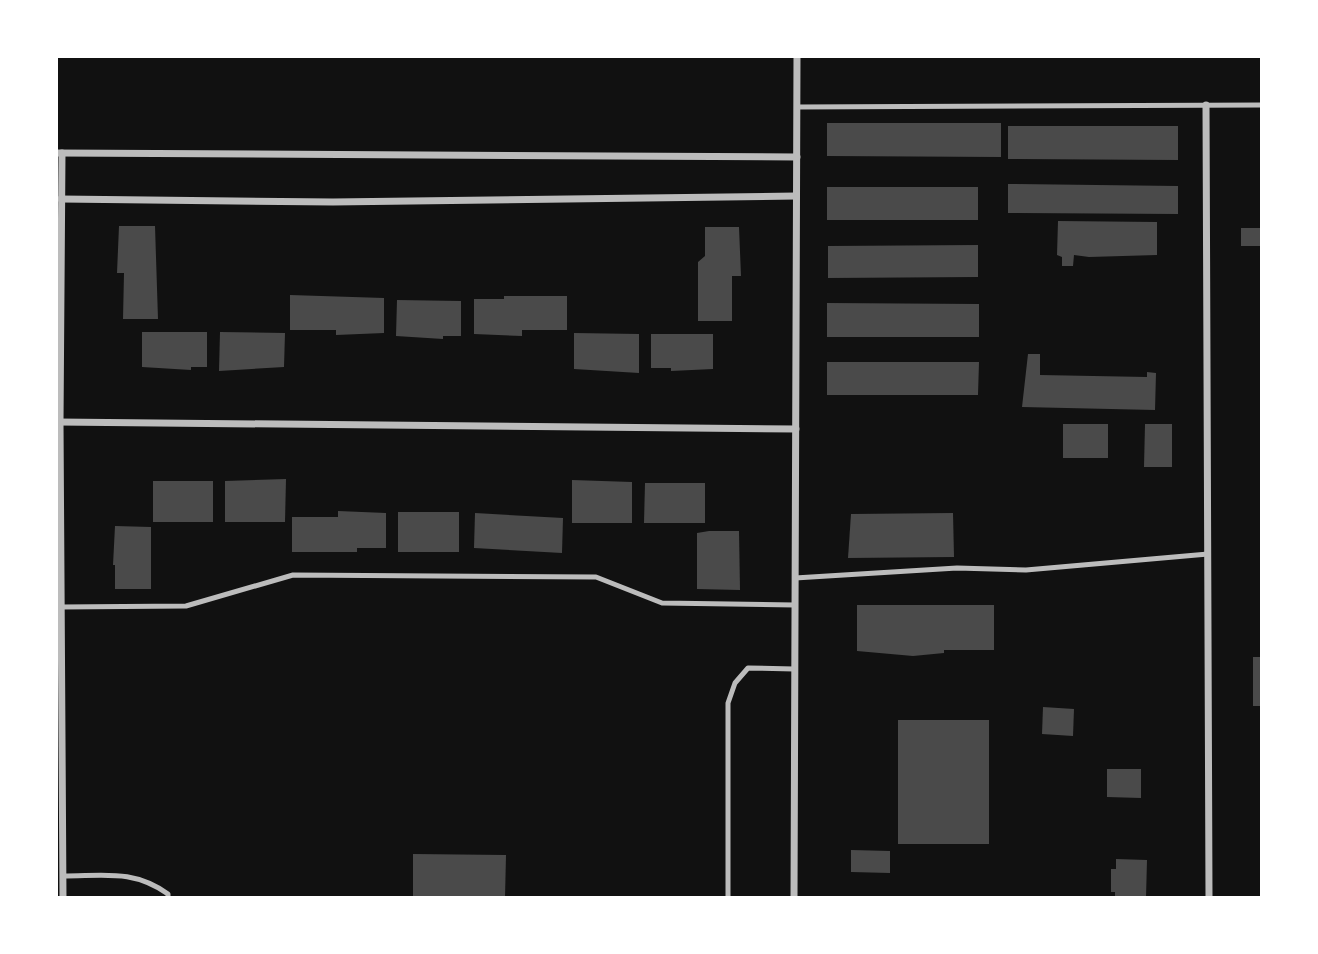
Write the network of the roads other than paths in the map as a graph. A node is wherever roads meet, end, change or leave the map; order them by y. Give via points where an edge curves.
1 (797, 56) edge
2 (1206, 105) junction
3 (1262, 105) edge
4 (797, 107) junction
5 (59, 153) edge
6 (797, 157) junction
7 (796, 196) junction
8 (61, 199) junction
9 (58, 422) edge
10 (796, 429) junction
11 (1208, 554) junction
12 (795, 578) junction
13 (795, 605) junction
14 (61, 607) junction
15 (794, 669) junction
16 (60, 804) edge
17 (63, 876) junction
18 (63, 898) edge
19 (168, 898) edge
20 (728, 898) edge
21 (794, 898) edge
22 (1209, 898) edge

1 - 4 street
2 - 3 lane
2 - 4 lane
2 - 11 street
4 - 6 street
5 - 6 street
5 - 8 street
6 - 7 street
7 - 8 street via 333,202
7 - 10 street
8 - 9 street
9 - 10 street
9 - 14 street
10 - 12 street
11 - 12 lane via 1026,570 957,568
11 - 22 street
12 - 13 street
13 - 14 lane via 662,603 596,577 293,575 186,606
13 - 15 street
14 - 16 street
15 - 20 lane via 748,668 734,683 728,703
15 - 21 street
16 - 17 street
17 - 18 street
17 - 19 lane via 148,880

